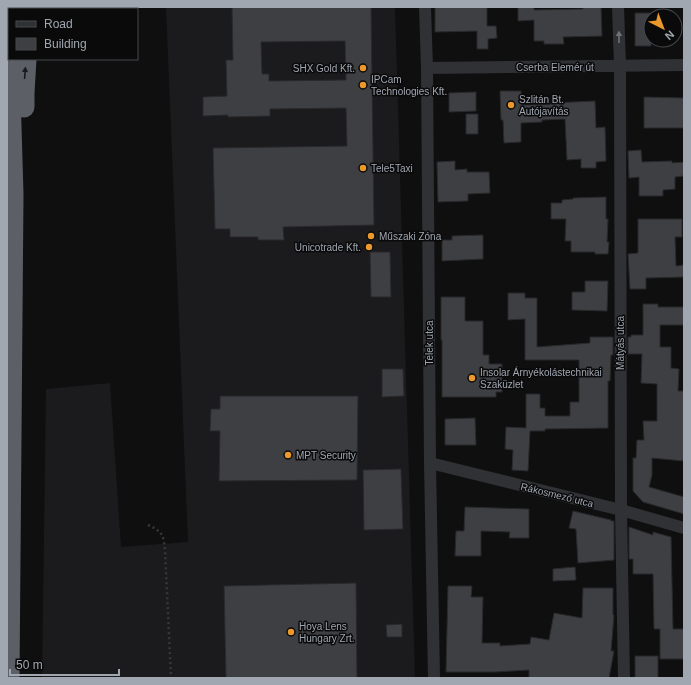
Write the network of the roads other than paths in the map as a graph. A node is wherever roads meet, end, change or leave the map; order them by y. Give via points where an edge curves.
1 (425, 7) edge
2 (618, 7) edge
3 (9, 60) edge
4 (26, 60) edge
5 (684, 65) edge
6 (620, 66) junction
7 (427, 68) junction
8 (13, 194) junction
9 (430, 463) junction
10 (621, 510) junction
11 (684, 528) edge
12 (9, 678) edge
13 (434, 678) edge
14 (624, 678) edge

1 - 7 street, Telek utca
6 -> 2 street, Mátyás utca
3 - 8 highway
8 -> 4 highway via 22,173 25,146
5 - 6 street, Cserba Elemér út
6 - 7 street, Cserba Elemér út
6 - 10 street, Mátyás utca
7 - 9 street, Telek utca
8 - 12 highway
9 - 10 street, Rákosmező utca
9 - 13 street, Telek utca
10 - 11 street, Rákosmező utca
10 - 14 street, Mátyás utca

